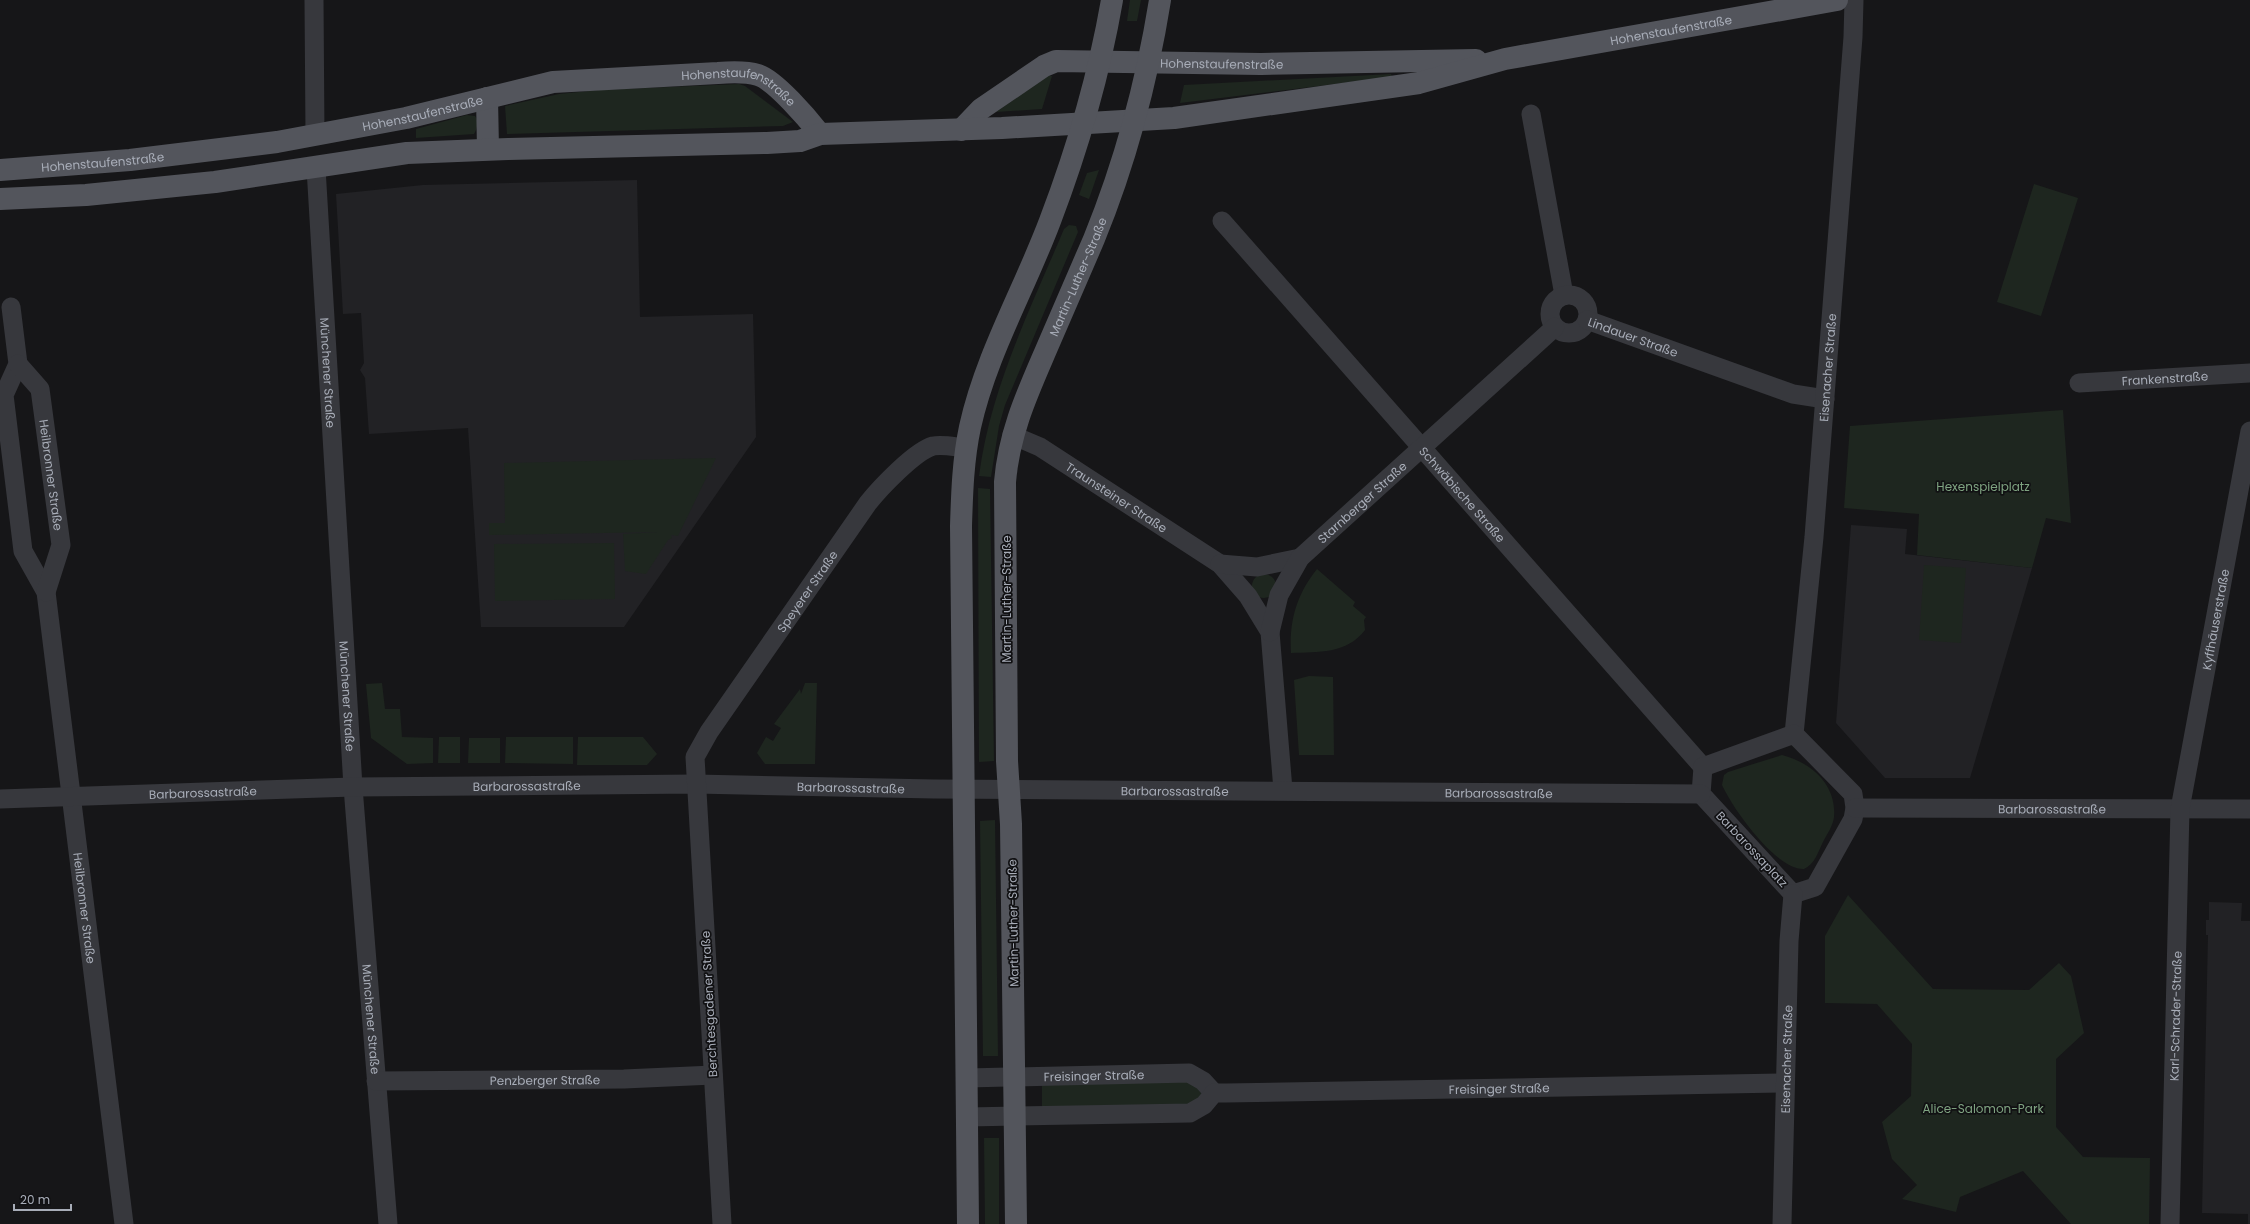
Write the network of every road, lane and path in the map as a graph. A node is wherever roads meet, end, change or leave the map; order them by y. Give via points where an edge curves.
1 (314, 0) edge
2 (1112, 0) edge
3 (1160, 0) edge
4 (1837, 0) edge
5 (1854, 0) edge
6 (1505, 59) junction
7 (1099, 61) junction
8 (1147, 62) junction
9 (487, 98) junction
10 (1531, 114) dead end
11 (1133, 120) junction
12 (1083, 123) junction
13 (961, 130) junction
14 (820, 134) junction
15 (315, 135) junction
16 (488, 149) junction
17 (316, 168) junction
18 (0, 170) edge
19 (0, 199) edge
20 (1222, 221) dead end
21 (1564, 295) junction
22 (11, 307) dead end
23 (1587, 320) junction
24 (1555, 327) junction
25 (18, 364) junction
26 (2250, 373) edge
27 (2079, 383) dead end
28 (1824, 399) junction
29 (2250, 431) edge
30 (1012, 435) junction
31 (966, 448) junction
32 (1422, 448) junction
33 (1300, 558) junction
34 (1220, 564) junction
35 (46, 592) junction
36 (1270, 632) junction
37 (1794, 734) junction
38 (1703, 767) junction
39 (696, 784) junction
40 (353, 787) junction
41 (963, 789) junction
42 (1009, 789) junction
43 (1283, 790) junction
44 (1701, 794) junction
45 (72, 796) junction
46 (0, 799) edge
47 (1855, 808) junction
48 (2180, 809) junction
49 (2250, 809) edge
50 (1793, 894) junction
51 (713, 1075) junction
52 (1014, 1077) junction
53 (967, 1078) junction
54 (376, 1081) junction
55 (1785, 1083) junction
56 (1214, 1093) junction
57 (967, 1117) junction
58 (1015, 1117) junction
59 (124, 1224) edge
60 (388, 1224) edge
61 (722, 1224) edge
62 (968, 1224) edge
63 (1016, 1224) edge
64 (1782, 1224) edge
65 (2170, 1224) edge

1 - 15 street
2 - 7 main road
3 - 8 main road, Martin-Luther-Straße
4 - 6 main road, Hohenstaufenstraße
5 - 28 street, Eisenacher Straße
6 - 8 main road, Hohenstaufenstraße via 1262,64
6 - 11 main road, Hohenstaufenstraße via 1420,83 1174,118
7 - 8 main road, Hohenstaufenstraße
7 - 12 main road
7 - 13 main road, Hohenstaufenstraße via 1050,63 981,109
8 - 11 main road, Martin-Luther-Straße
9 - 14 main road, Hohenstaufenstraße via 553,82 741,72 759,75 771,82 807,117
9 - 15 main road, Hohenstaufenstraße via 406,118
9 - 16 main road
10 - 21 street
11 - 12 main road, Hohenstaufenstraße
11 - 30 main road, Martin-Luther-Straße via 1101,221 1027,393
12 - 13 main road, Hohenstaufenstraße
12 - 31 main road via 1070,169 987,371
13 - 14 main road, Hohenstaufenstraße
14 - 16 main road, Hohenstaufenstraße via 800,141 767,143
15 - 18 main road, Hohenstaufenstraße via 145,159
16 - 17 main road, Hohenstaufenstraße via 407,153
17 - 19 main road, Hohenstaufenstraße via 86,194
17 - 40 street, Münchener Straße
20 - 32 street, Schwäbische Straße
21 - 23 street, Lindauer Straße via 1576,296 1585,303
21 - 24 street via 1551,306 1550,317
22 - 25 street
23 - 24 street via 1579,330 1573,332 1560,331
23 - 28 street, Lindauer Straße via 1793,394
24 - 32 street, Starnberger Straße
25 - 35 street, Heilbronner Straße via 4,395 23,551
25 - 35 street, Heilbronner Straße via 40,389 61,545
26 - 27 street, Frankenstraße
28 - 37 street, Eisenacher Straße
29 - 48 street, Kyffhäuserstraße
30 - 34 street, Traunsteiner Straße via 1040,447
30 - 42 main road, Martin-Luther-Straße via 1005,482
31 - 39 street, Speyerer Straße via 941,445 924,450 868,503 709,732 694,758
31 - 41 main road via 961,526
32 - 33 street, Starnberger Straße
32 - 38 street, Schwäbische Straße
33 - 34 street, Traunsteiner Straße via 1257,567
33 - 36 street, Starnberger Straße via 1279,595
34 - 36 street, Traunsteiner Straße via 1248,596
35 - 45 street, Heilbronner Straße
36 - 43 street, Traunsteiner Straße
37 - 38 street
37 - 47 street via 1853,794
38 - 44 street
39 - 40 street, Barbarossastraße
39 - 41 street, Barbarossastraße
39 - 51 street, Berchtesgadener Straße
40 - 45 street, Barbarossastraße
40 - 54 street, Münchener Straße
41 - 42 street, Barbarossastraße
41 - 53 main road
42 - 43 street, Barbarossastraße
42 - 52 main road, Martin-Luther-Straße
43 - 44 street, Barbarossastraße
44 - 50 street, Barbarossaplatz
45 - 46 street, Barbarossastraße
45 - 59 street, Heilbronner Straße
47 - 48 street, Barbarossastraße
47 - 50 street, Barbarossaplatz via 1853,819 1815,888
48 - 49 street, Barbarossastraße
48 - 65 street, Karl-Schrader-Straße
50 - 55 street, Eisenacher Straße via 1789,941
51 - 54 street, Penzberger Straße via 624,1079
51 - 61 street, Berchtesgadener Straße
52 - 53 street, Freisinger Straße
52 - 56 street, Freisinger Straße via 1189,1073 1204,1081
52 - 58 main road, Martin-Luther-Straße
53 - 57 main road
54 - 60 street, Münchener Straße
55 - 56 street, Freisinger Straße
55 - 64 street, Eisenacher Straße
56 - 58 street via 1204,1105 1190,1113
57 - 58 street
57 - 62 main road
58 - 63 main road, Martin-Luther-Straße

